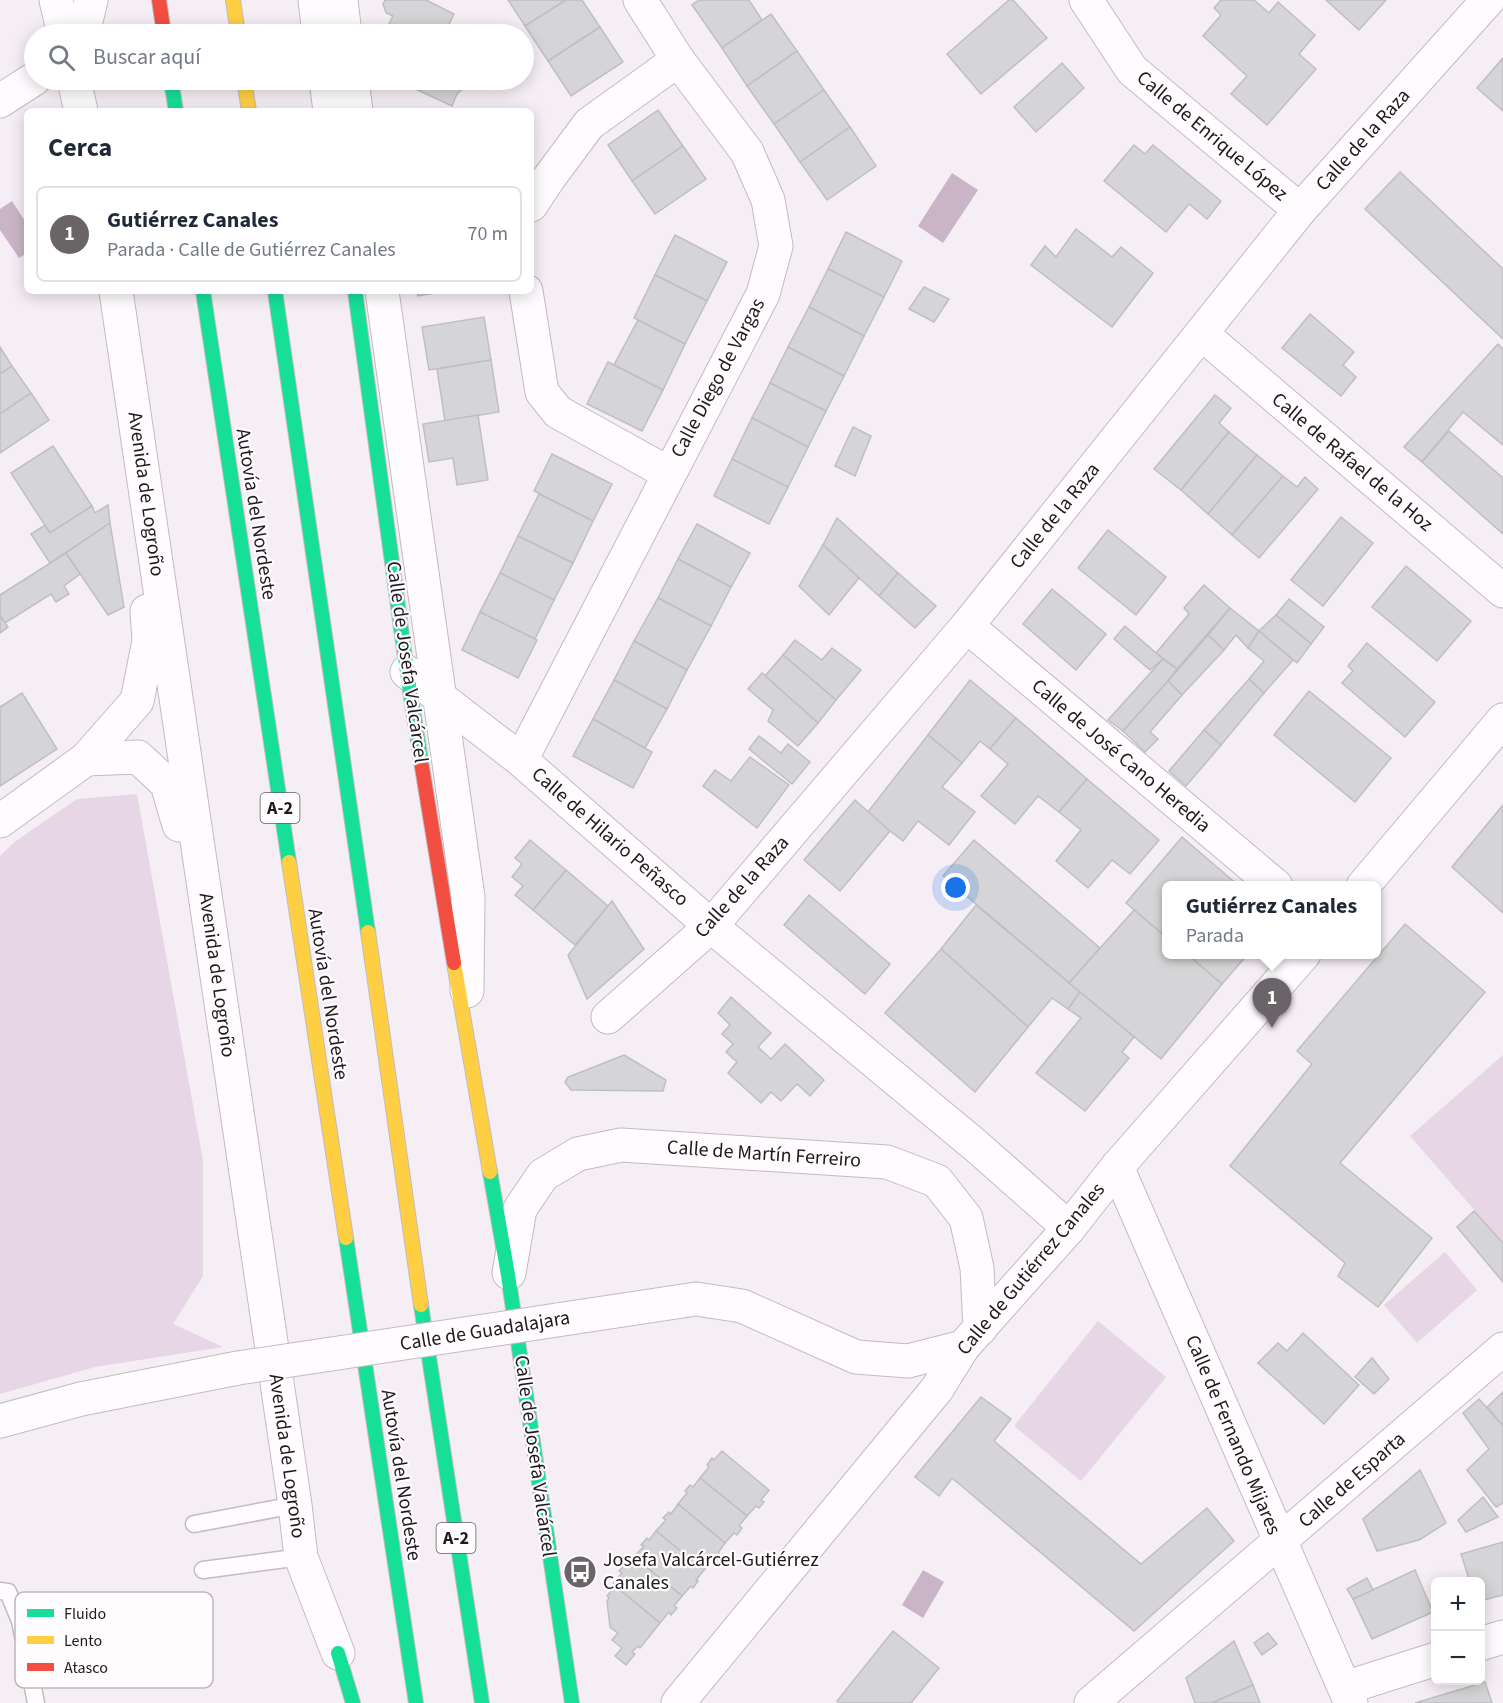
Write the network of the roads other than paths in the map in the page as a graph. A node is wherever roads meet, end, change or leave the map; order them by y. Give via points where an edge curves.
1 (56, 0) edge
2 (91, 0) edge
3 (159, 0) edge
4 (233, 0) edge
5 (315, 0) edge
6 (341, 0) edge
7 (640, 0) edge
8 (1086, 0) edge
9 (1488, 0) edge
10 (62, 24) edge
11 (85, 24) edge
12 (163, 24) edge
13 (237, 24) edge
14 (319, 24) edge
15 (344, 24) edge
16 (678, 60) junction
17 (24, 85) edge
18 (76, 90) edge
19 (173, 90) edge
20 (246, 90) edge
21 (327, 90) edge
22 (353, 90) edge
23 (0, 101) edge
24 (80, 108) edge
25 (176, 108) edge
26 (249, 108) edge
27 (330, 108) edge
28 (356, 108) edge
29 (534, 200) edge
30 (1300, 210) junction
31 (116, 294) edge
32 (203, 294) edge
33 (275, 294) edge
34 (355, 294) edge
35 (382, 294) edge
36 (526, 294) edge
37 (1202, 334) junction
38 (131, 390) junction
39 (668, 472) junction
40 (1503, 591) edge
41 (967, 626) junction
42 (407, 672) junction
43 (439, 698) junction
44 (1503, 720) edge
45 (86, 759) junction
46 (521, 760) junction
47 (0, 821) edge
48 (1271, 881) edge
49 (1366, 881) edge
50 (711, 926) junction
51 (212, 941) junction
52 (1300, 959) edge
53 (608, 1017) dead end
54 (466, 1031) junction
55 (1117, 1167) junction
56 (1069, 1228) junction
57 (508, 1275) junction
58 (971, 1338) junction
59 (1503, 1349) edge
60 (0, 1420) edge
61 (295, 1505) junction
62 (194, 1524) dead end
63 (1280, 1543) junction
64 (301, 1557) junction
65 (203, 1570) dead end
66 (0, 1591) edge
67 (15, 1609) edge
68 (1503, 1637) edge
69 (1485, 1642) edge
70 (338, 1653) joint
71 (1431, 1661) edge
72 (33, 1688) edge
73 (1348, 1695) edge
74 (36, 1703) edge
75 (353, 1703) edge
76 (416, 1703) edge
77 (482, 1703) edge
78 (572, 1703) edge
79 (678, 1703) edge
80 (1091, 1703) edge

1 - 10 street
2 - 11 street
3 - 12 main road
4 - 13 main road
5 - 14 street
6 - 15 street
7 - 16 street, Calle Diego de Vargas
8 - 30 street, Calle de Enrique López via 1132,70
9 - 30 street, Calle de la Raza
16 - 29 street via 589,124
16 - 39 street, Calle Diego de Vargas via 747,152 768,200 776,246 763,294
17 - 23 street
18 - 24 street
19 - 25 main road
20 - 26 main road
21 - 27 street
22 - 28 street
30 - 37 street, Calle de la Raza
31 - 38 street, Avenida de Logroño
32 - 76 main road, Autovía del Nordeste / A-2
33 - 77 main road, A-2
34 - 42 main road, Calle de Josefa Valcárcel
35 - 43 street, Calle de Josefa Valcárcel
36 - 39 street via 542,392 558,412
37 - 40 street, Calle de Rafael de la Hoz
37 - 41 street, Calle de la Raza
38 - 45 street via 149,641 137,701
38 - 51 street, Avenida de Logroño
39 - 46 street, Calle Diego de Vargas
41 - 48 street, Calle de José Cano Heredia
41 - 50 street, Calle de la Raza
42 - 43 street, Calle de Hilario Peñasco
42 - 54 main road, Calle de Josefa Valcárcel
43 - 46 street, Calle de Hilario Peñasco
43 - 54 street, Calle de Josefa Valcárcel via 468,897
44 - 49 street
45 - 47 street
45 - 51 street via 138,757 167,784
46 - 50 street, Calle de Hilario Peñasco
50 - 53 street, Calle de la Raza
50 - 56 street, Calle de Hilario Peñasco
51 - 61 street, Avenida de Logroño
52 - 55 street, Calle de Gutiérrez Canales
54 - 57 main road, Calle de Josefa Valcárcel
55 - 56 street, Calle de Gutiérrez Canales
55 - 63 street, Calle de Fernando Mijares
56 - 58 street, Calle de Gutiérrez Canales
57 - 58 street, Calle de Martín Ferreiro via 520,1209 543,1174 578,1154 621,1145 887,1162 937,1181 966,1218 977,1268
57 - 78 main road, Calle de Josefa Valcárcel
58 - 60 street, Calle de Guadalajara, bridge via 908,1361 856,1357 742,1306 696,1299 238,1368 81,1399
58 - 79 street, Calle de Gutiérrez Canales via 937,1389
59 - 63 street, Calle de Esparta
61 - 62 lane
61 - 64 street, Avenida de Logroño
63 - 73 street, Calle de Fernando Mijares
63 - 80 street, Calle de Esparta
64 - 65 lane
64 - 70 street, Avenida de Logroño
66 - 67 lane via 8,1592
68 - 69 street
70 - 75 main road
71 - 73 street
72 - 74 lane

